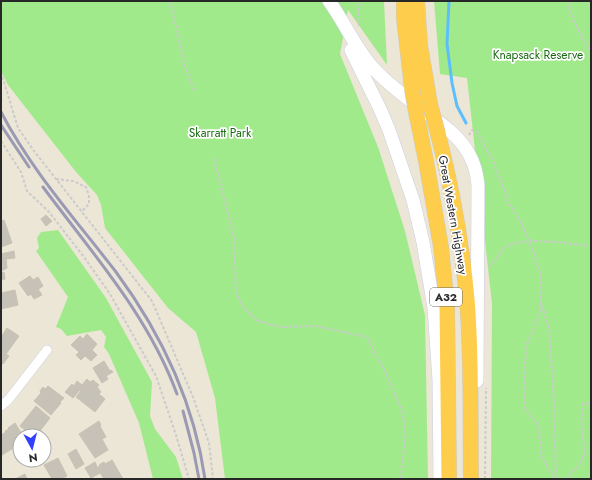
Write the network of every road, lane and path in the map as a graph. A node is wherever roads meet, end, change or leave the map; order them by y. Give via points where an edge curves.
1 (170, 1) edge
2 (328, 1) edge
3 (360, 1) edge
4 (404, 1) edge
5 (417, 1) edge
6 (568, 1) edge
7 (359, 27) dead end
8 (591, 52) edge
9 (1, 72) edge
10 (194, 91) dead end
11 (469, 135) dead end
12 (1, 141) edge
13 (214, 159) dead end
14 (55, 178) junction
15 (81, 212) junction
16 (530, 241) junction
17 (591, 246) edge
18 (489, 268) dead end
19 (541, 303) junction
20 (47, 350) dead end
21 (591, 404) edge
22 (1, 406) edge
23 (189, 479) edge
24 (213, 479) edge
25 (400, 479) edge
26 (440, 479) edge
27 (449, 479) edge
28 (471, 479) edge
29 (476, 479) edge
30 (556, 479) edge
31 (566, 479) edge

1 - 10 path via 186,70
2 - 26 main road via 389,130 413,200 422,237 434,308 439,380
2 - 29 main road via 369,64 398,91 457,137 470,155 476,171
3 - 7 path
4 - 27 highway, Great Western Highway / A32, bridge via 412,89 441,247 447,306
5 - 28 highway, Great Western Highway / A32, bridge via 420,45 460,243 467,299
6 - 8 path via 584,42
9 - 14 path via 18,128
11 - 16 path via 472,130 477,132 500,177 508,203
12 - 23 path via 21,172 28,191 49,212 110,294 156,376
13 - 25 path via 234,237 236,292 242,306 256,320 281,327 315,326 367,337 393,388 404,421 405,439
14 - 15 path
14 - 15 path via 73,181 86,187 89,204
15 - 24 path via 152,301 193,397 209,443
16 - 17 path
16 - 18 path via 506,248
16 - 19 path via 541,276
19 - 30 path via 550,340
19 - 30 path via 539,316 527,344 524,368 525,409 539,426 541,457
20 - 22 street
21 - 31 path via 583,404 582,411 585,453 579,465

